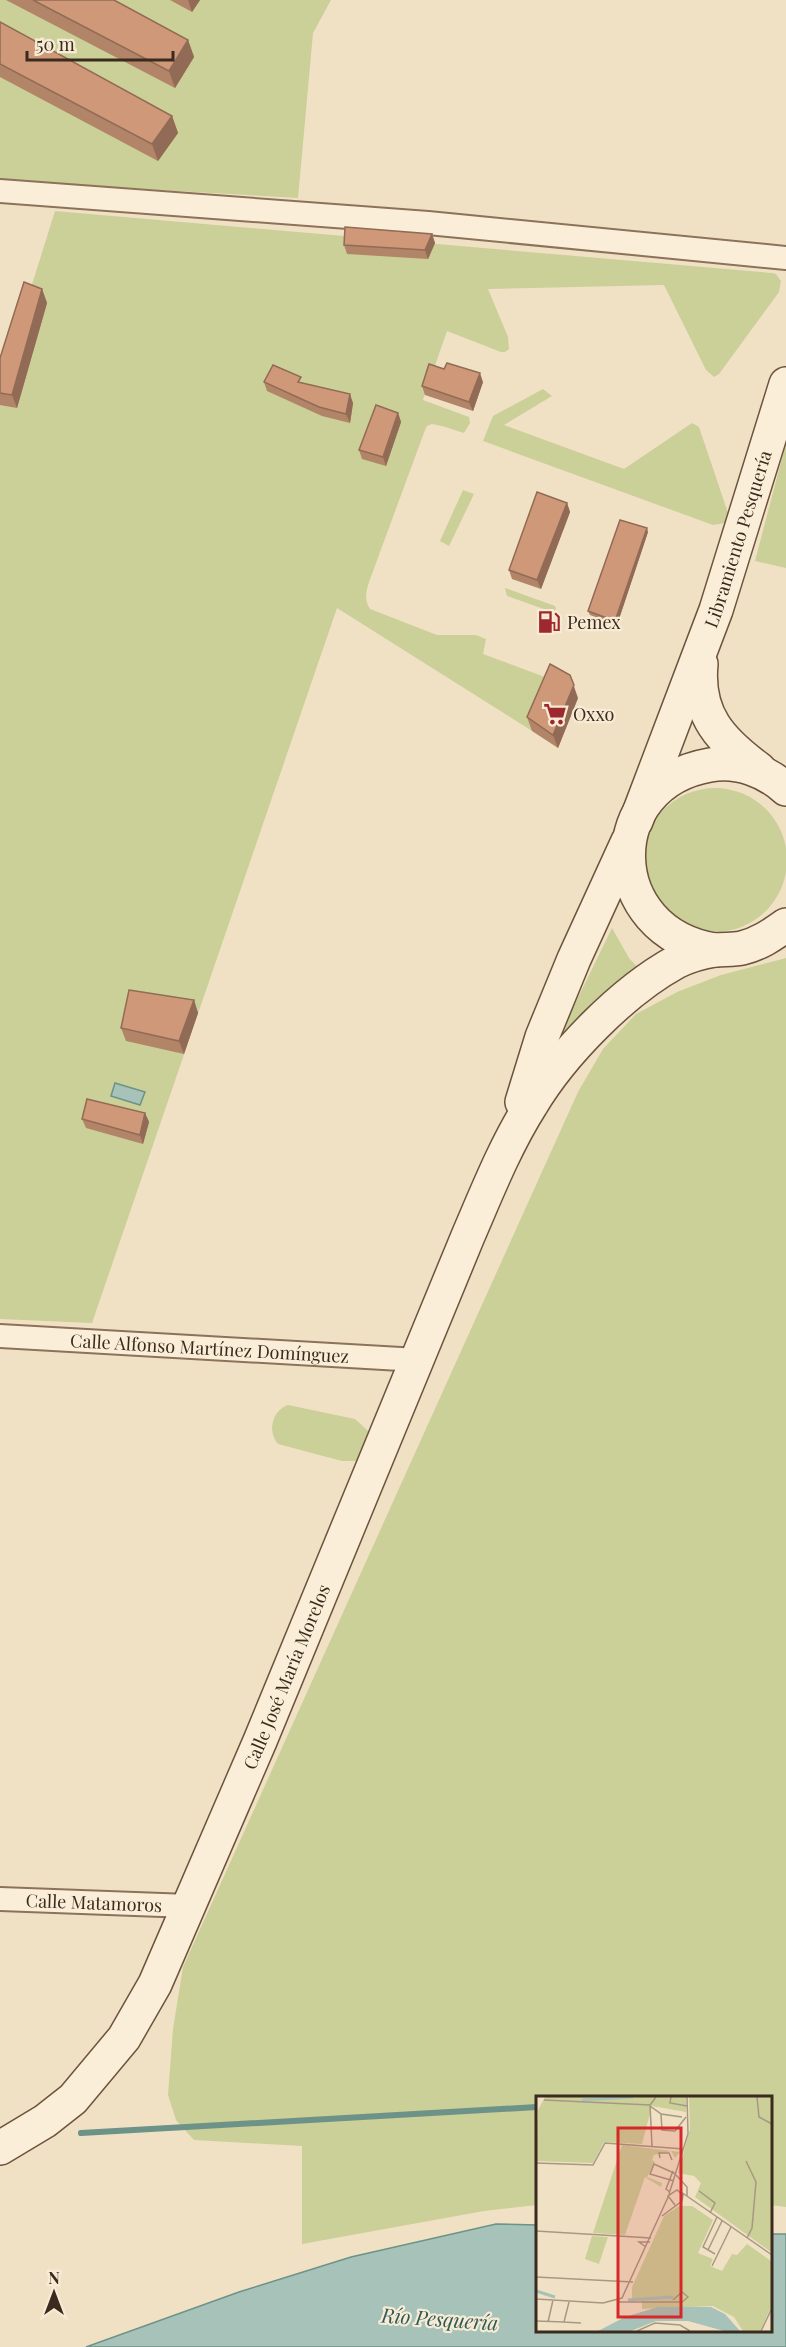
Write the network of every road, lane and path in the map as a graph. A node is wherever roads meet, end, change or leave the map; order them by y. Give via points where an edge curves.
1 (0, 190) edge
2 (786, 258) edge
3 (786, 384) edge
4 (701, 652) junction
5 (781, 785) edge
6 (634, 826) junction
7 (786, 925) edge
8 (715, 950) junction
9 (504, 1155) junction
10 (0, 1336) edge
11 (418, 1360) junction
12 (0, 1899) edge
13 (189, 1906) junction
14 (0, 2148) edge

1 - 2 street via 428,223
3 - 4 main road, Libramiento Pesquería
4 - 5 main road via 700,677 706,711 714,729 734,750
4 - 6 main road
5 - 6 main road via 738,765 697,768 660,787 646,802
6 - 8 main road via 628,862 641,904 673,936
6 - 9 main road via 542,1037
7 - 8 main road via 766,939 741,948
8 - 9 main road via 676,962 608,1012 531,1104
9 - 11 main road, Calle José María Morelos
10 - 11 street, Calle Alfonso Martínez Domínguez
11 - 13 main road, Calle José María Morelos
12 - 13 street, Calle Matamoros
13 - 14 main road, Calle José María Morelos via 141,2010 96,2074 60,2110

